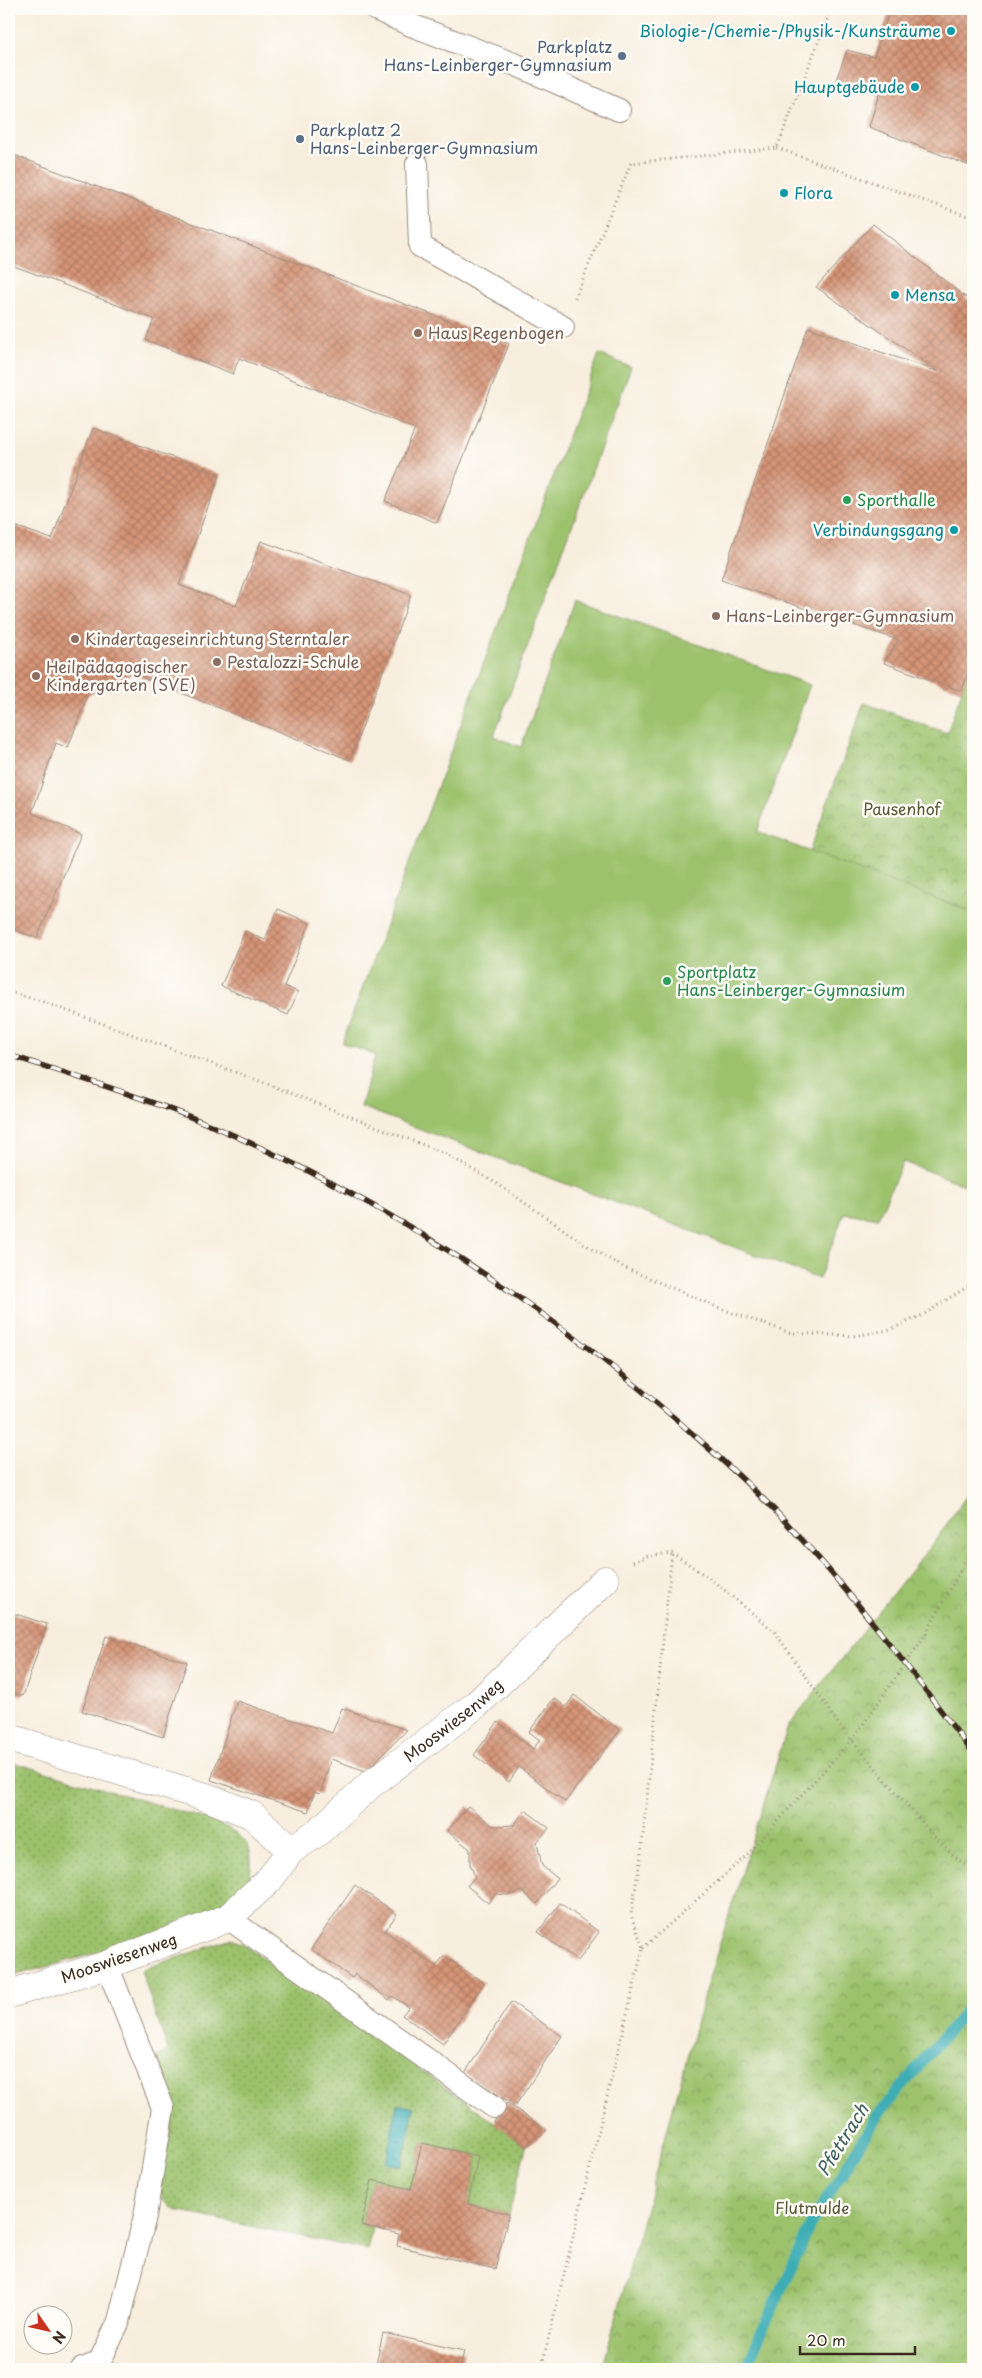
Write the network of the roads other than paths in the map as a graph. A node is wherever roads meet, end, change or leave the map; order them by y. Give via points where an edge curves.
1 (374, 9) edge
2 (619, 110) dead end
3 (417, 164) dead end
4 (563, 327) road end
5 (605, 1580) dead end
6 (9, 1738) edge
7 (291, 1850) junction
8 (228, 1918) junction
9 (107, 1965) junction
10 (9, 1994) edge
11 (494, 2107) dead end
12 (82, 2369) edge

1 - 2 lane via 519,66
3 - 4 lane via 420,246
5 - 7 street, Mooswiesenweg via 477,1704 370,1785 318,1832
6 - 7 street via 209,1798 252,1815
7 - 8 street, Mooswiesenweg via 269,1880
8 - 9 street, Mooswiesenweg
8 - 11 lane
9 - 10 street, Mooswiesenweg
9 - 12 lane via 163,2108 145,2216 119,2321 99,2363

